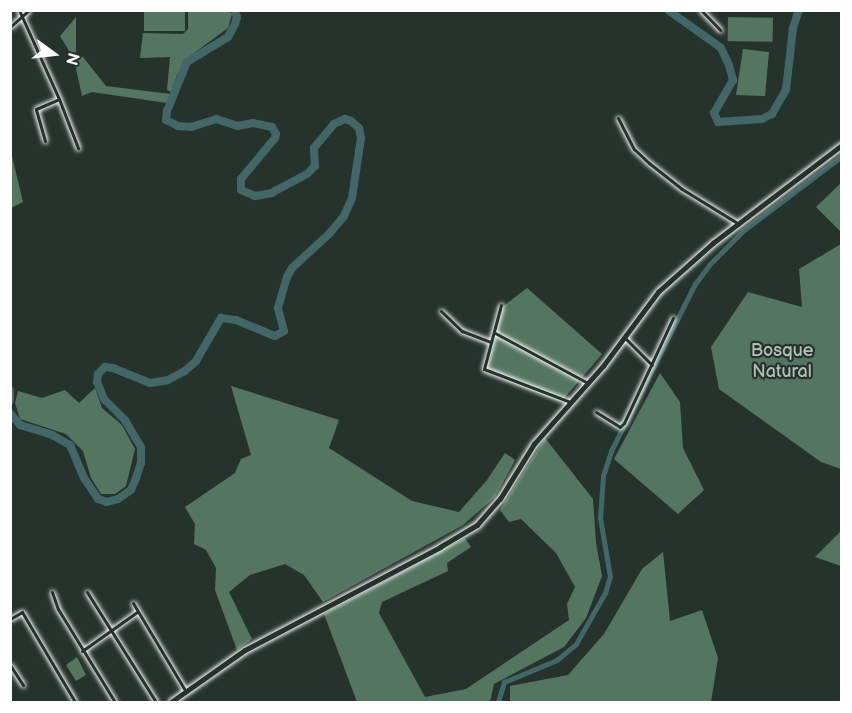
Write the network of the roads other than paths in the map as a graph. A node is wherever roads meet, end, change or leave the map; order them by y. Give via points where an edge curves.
1 (19, 10) edge
2 (29, 10) edge
3 (701, 10) edge
4 (21, 19) junction
5 (10, 27) edge
6 (720, 30) dead end
7 (59, 99) junction
8 (618, 118) dead end
9 (45, 141) dead end
10 (842, 145) edge
11 (78, 148) dead end
12 (739, 224) junction
13 (501, 305) dead end
14 (441, 310) dead end
15 (673, 318) dead end
16 (495, 333) junction
17 (624, 336) junction
18 (491, 342) junction
19 (652, 365) junction
20 (588, 383) junction
21 (570, 402) junction
22 (596, 412) dead end
23 (52, 592) dead end
24 (87, 592) dead end
25 (133, 603) dead end
26 (137, 612) junction
27 (10, 619) edge
28 (111, 630) junction
29 (82, 651) junction
30 (10, 665) edge
31 (22, 685) dead end
32 (186, 692) junction
33 (75, 702) edge
34 (116, 702) edge
35 (156, 702) edge
36 (171, 702) edge

1 - 4 street
2 - 4 street
3 - 6 street
4 - 5 street
4 - 7 street
7 - 9 street via 36,110
7 - 11 street
8 - 12 street via 634,149 649,163 682,189
10 - 12 street
12 - 17 street via 675,275
13 - 16 street
14 - 18 street via 462,331
15 - 19 street
16 - 18 street
16 - 20 street
17 - 19 street
17 - 20 street
18 - 21 street via 484,369
19 - 22 street via 620,427
20 - 21 street
21 - 32 street via 534,444 500,499 477,525 245,650
23 - 29 street
24 - 28 street
25 - 26 street
26 - 28 street
26 - 32 street
27 - 33 street via 22,612
28 - 29 street
28 - 35 street
29 - 34 street
30 - 31 street
32 - 36 street

